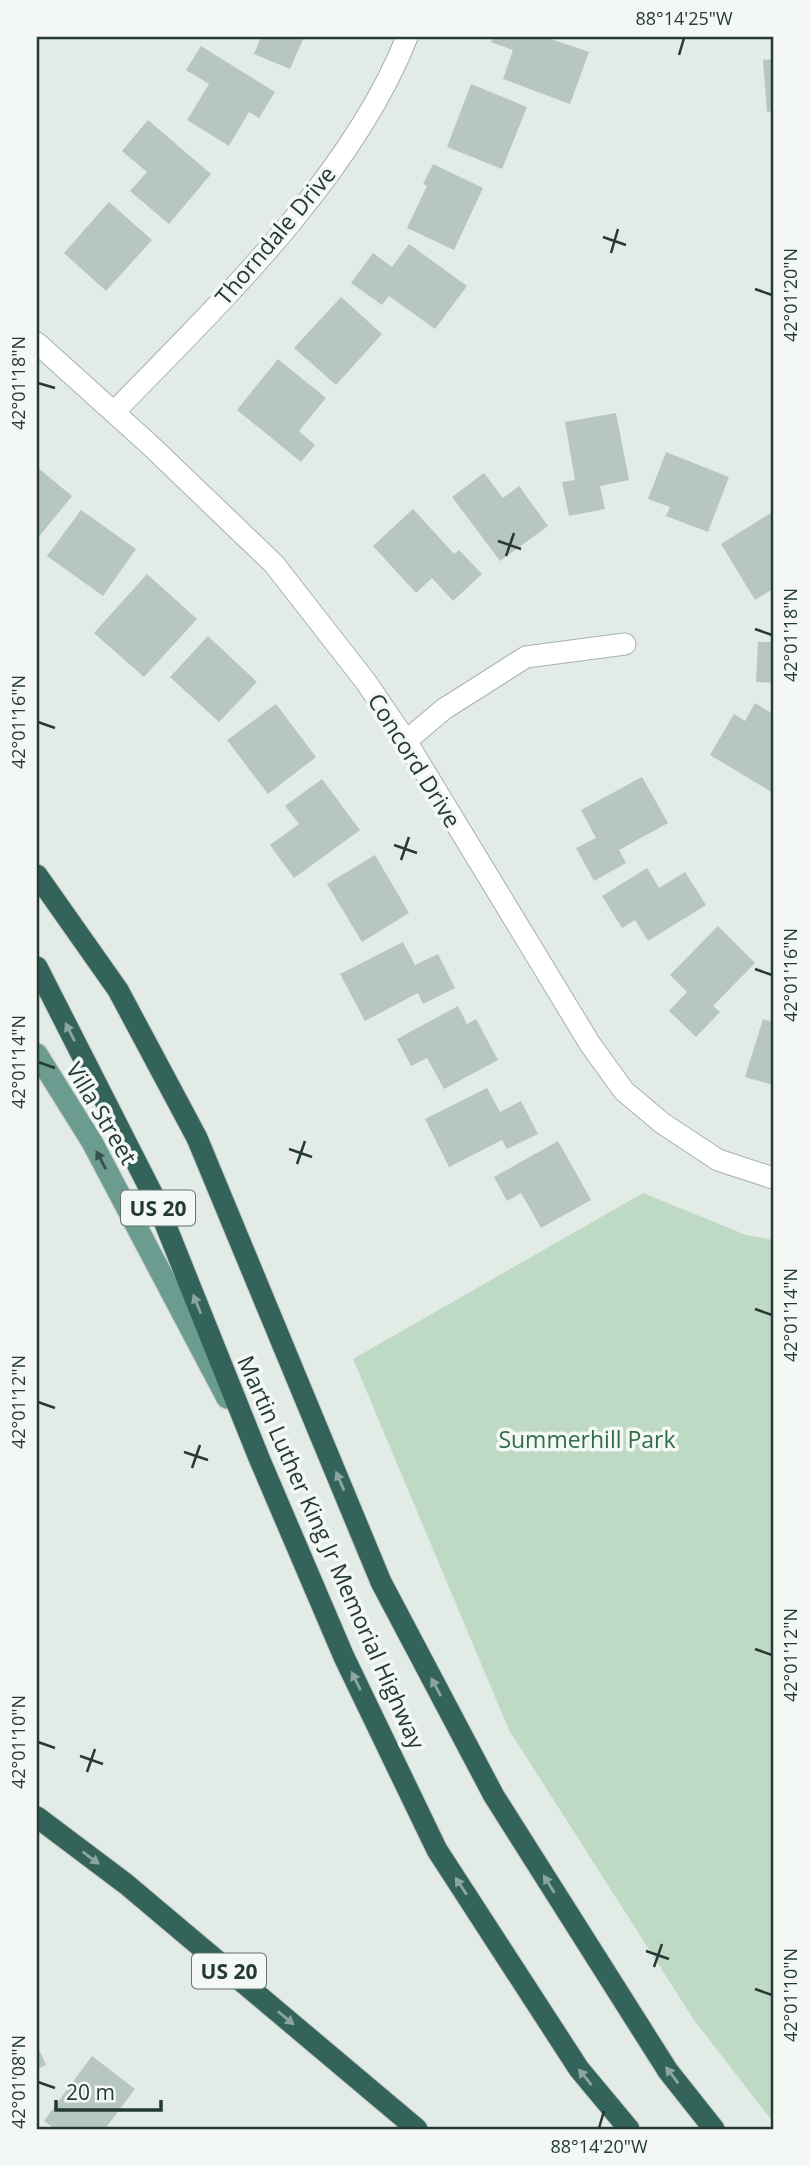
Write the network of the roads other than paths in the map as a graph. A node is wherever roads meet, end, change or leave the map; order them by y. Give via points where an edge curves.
1 (407, 37) edge
2 (37, 343) edge
3 (114, 412) junction
4 (625, 643) dead end
5 (406, 741) junction
6 (37, 875) edge
7 (37, 967) edge
8 (37, 1054) edge
9 (773, 1178) edge
10 (259, 1458) junction
11 (37, 1817) edge
12 (417, 2129) edge
13 (629, 2129) edge
14 (714, 2129) edge

1 - 3 street, Thorndale Drive via 372,108 292,222
2 - 3 street, Concord Drive
3 - 5 street, Concord Drive via 274,564
4 - 5 street via 526,657 444,709
5 - 9 street, Concord Drive via 590,1044 624,1091 718,1160
14 -> 6 highway via 668,2071 494,1796 381,1581 197,1138 118,990
10 -> 7 highway, Martin Luther King Jr Memorial Highway / US 20 via 156,1202
10 -> 8 main road, Villa Street via 92,1142
13 -> 10 highway, Martin Luther King Jr Memorial Highway / US 20 via 579,2069 437,1850 344,1657
11 -> 12 highway, US 20 via 126,1884

